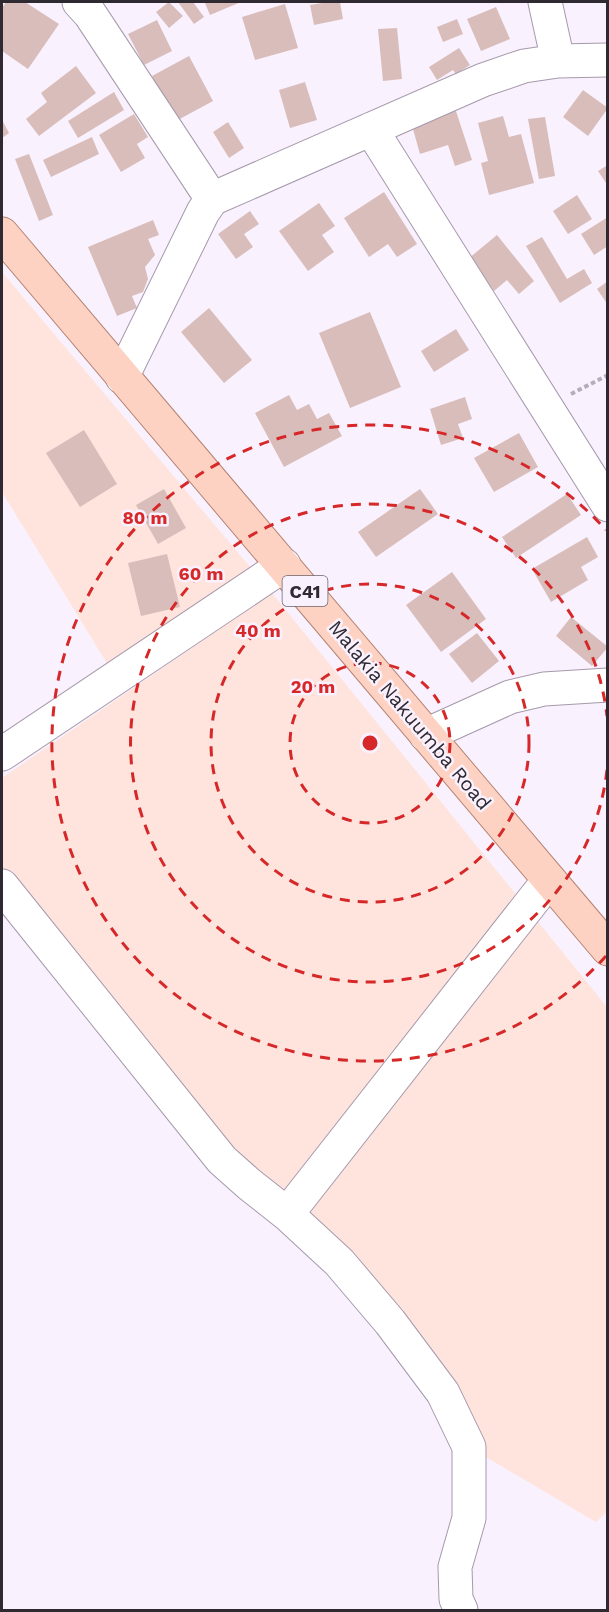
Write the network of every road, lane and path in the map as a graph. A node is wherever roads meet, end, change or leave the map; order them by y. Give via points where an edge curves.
1 (545, 2) edge
2 (90, 4) edge
3 (608, 60) edge
4 (558, 61) junction
5 (371, 129) junction
6 (212, 199) junction
7 (2, 234) edge
8 (608, 375) edge
9 (122, 376) junction
10 (546, 408) junction
11 (608, 505) edge
12 (284, 565) junction
13 (608, 685) edge
14 (426, 735) junction
15 (2, 754) edge
16 (549, 880) junction
17 (2, 886) edge
18 (608, 949) edge
19 (287, 1214) junction
20 (461, 1611) edge

1 - 4 lane
2 - 6 lane
3 - 4 lane
4 - 5 lane via 524,66 483,80
5 - 6 lane
5 - 10 lane
6 - 9 lane
7 - 9 main road, Malakia Nakuumba Road / C41
8 - 10 path
9 - 12 main road, Malakia Nakuumba Road / C41
10 - 11 lane
12 - 14 main road, Malakia Nakuumba Road / C41
12 - 15 lane
13 - 14 lane via 544,688 510,697
14 - 16 main road, Malakia Nakuumba Road / C41
16 - 18 main road, Malakia Nakuumba Road / C41
16 - 19 lane
17 - 19 lane via 222,1160
19 - 20 lane via 339,1262 390,1322 443,1393 469,1447 469,1518 455,1567 456,1599

